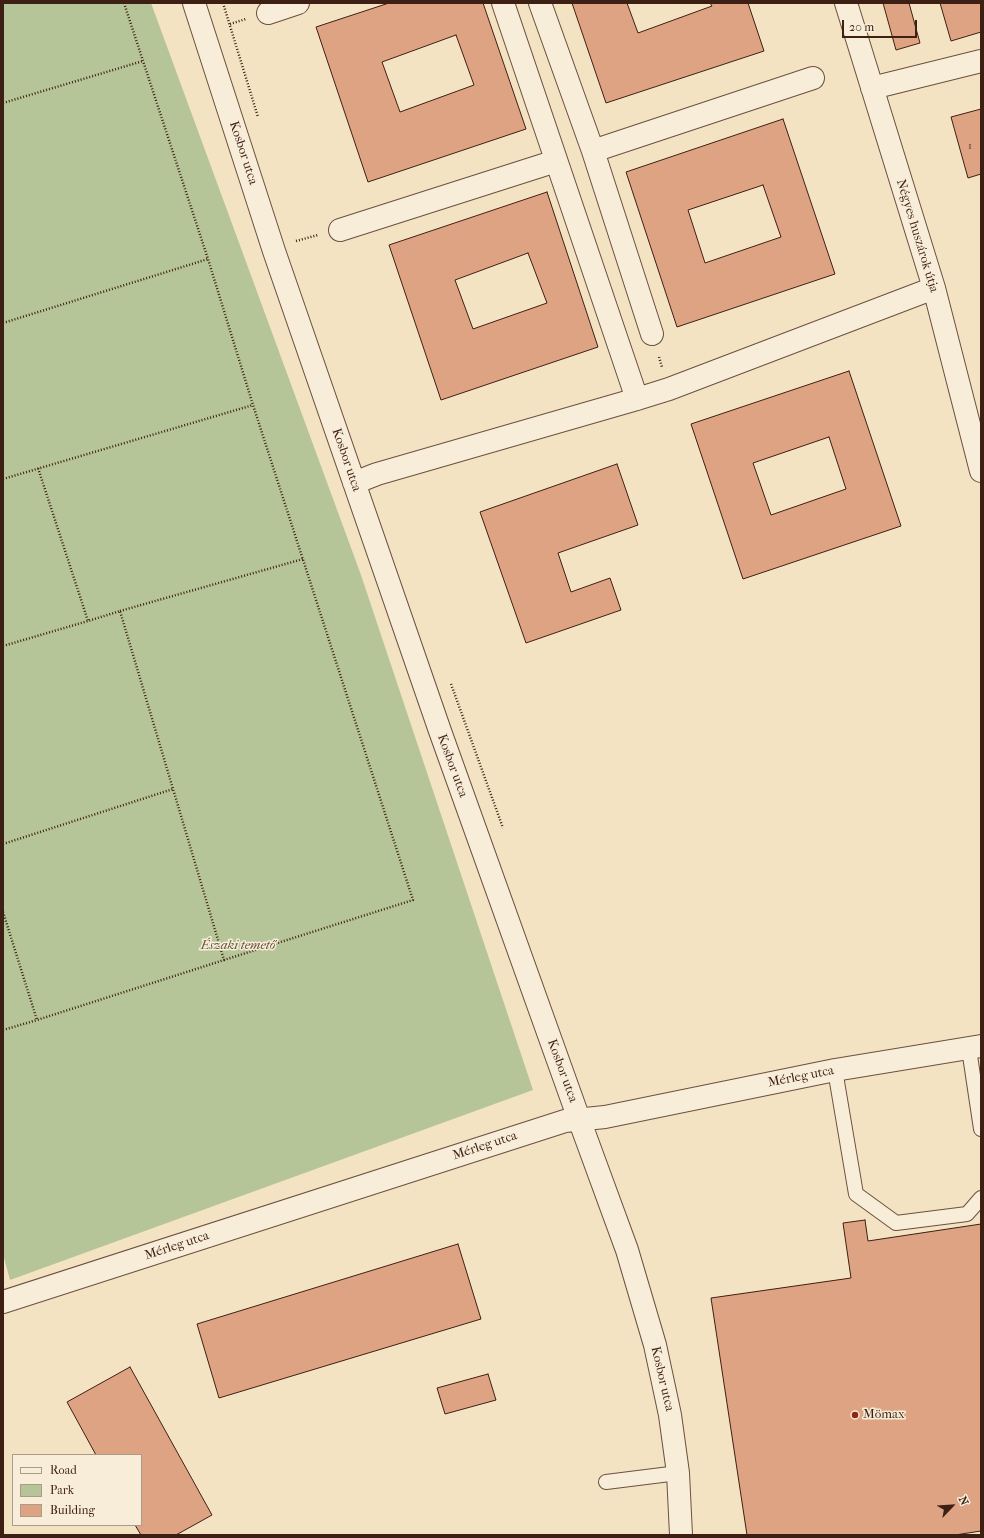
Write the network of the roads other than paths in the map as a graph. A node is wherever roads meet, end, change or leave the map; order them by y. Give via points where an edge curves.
1 (194, 3) edge
2 (298, 3) edge
3 (503, 3) edge
4 (540, 3) edge
5 (846, 3) edge
6 (268, 13) dead end
7 (981, 61) edge
8 (813, 78) dead end
9 (872, 88) junction
10 (593, 151) junction
11 (556, 161) junction
12 (340, 230) dead end
13 (934, 288) junction
14 (652, 334) road end
15 (636, 400) junction
16 (981, 471) edge
17 (354, 483) junction
18 (975, 1048) edge
19 (835, 1070) junction
20 (579, 1119) junction
21 (981, 1129) edge
22 (981, 1198) edge
23 (3, 1302) edge
24 (678, 1473) junction
25 (606, 1482) dead end
26 (680, 1535) edge

1 - 17 street, Kosbor utca via 277,259
2 - 6 street
3 - 11 street
4 - 10 street
5 - 9 street, Négyes huszárok útja
7 - 9 street
8 - 10 street
9 - 13 street, Négyes huszárok útja
10 - 14 street
11 - 12 street
11 - 15 street
13 - 15 street
13 - 16 street, Négyes huszárok útja
15 - 17 street via 377,474
17 - 20 street, Kosbor utca
18 - 19 street, Mérleg utca
18 - 21 lane
19 - 20 street, Mérleg utca via 605,1117
19 - 22 lane via 856,1194 896,1223 967,1214
20 - 23 street, Mérleg utca via 539,1128
20 - 24 street, Kosbor utca via 627,1250 655,1345 670,1415
24 - 25 lane
24 - 26 street, Kosbor utca

